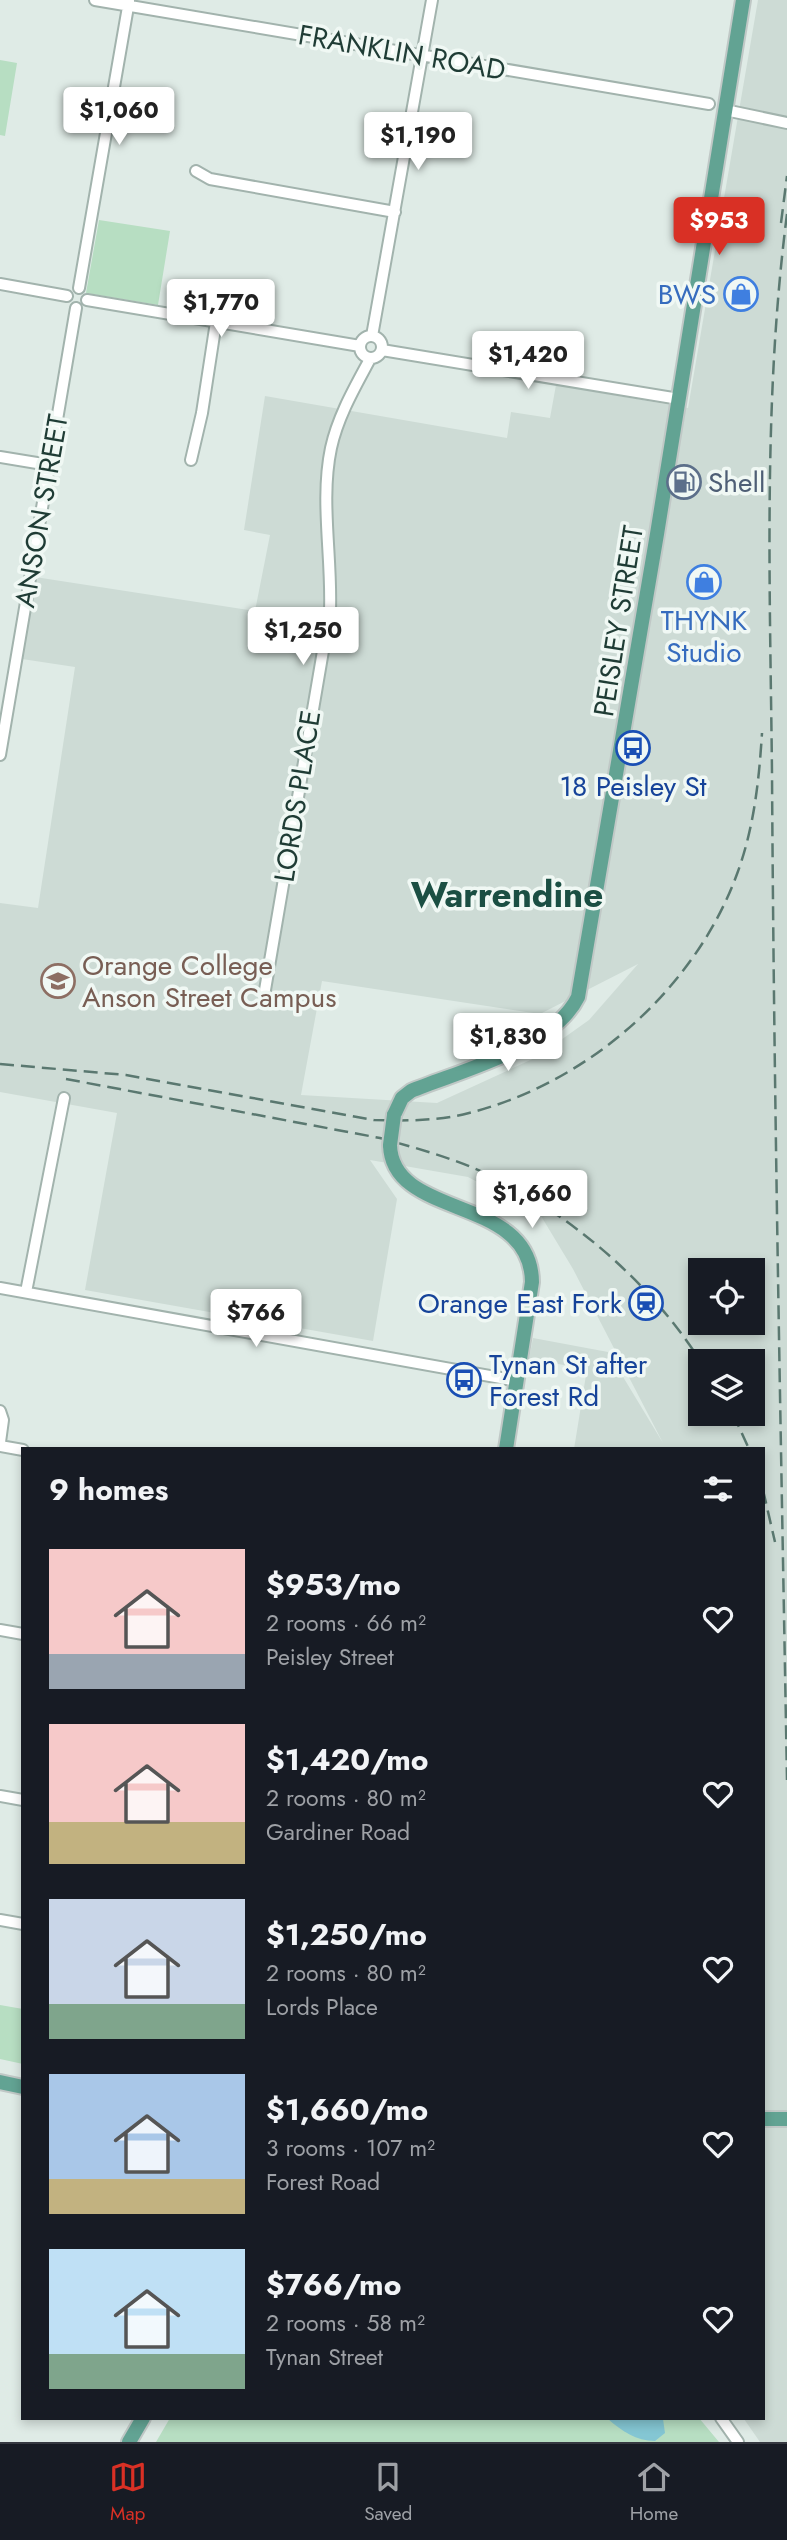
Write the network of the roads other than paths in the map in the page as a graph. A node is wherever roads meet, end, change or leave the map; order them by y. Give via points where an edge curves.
1 (95, 0) edge
2 (432, 0) edge
3 (743, 0) edge
4 (128, 3) edge
5 (422, 56) junction
6 (709, 104) dead end
7 (725, 110) junction
8 (784, 122) edge
9 (196, 171) dead end
10 (395, 212) junction
11 (0, 285) edge
12 (79, 288) junction
13 (68, 296) junction
14 (87, 300) junction
15 (76, 307) junction
16 (216, 322) junction
17 (372, 336) junction
18 (360, 346) junction
19 (382, 350) junction
20 (370, 359) junction
21 (679, 399) junction
22 (0, 457) edge
23 (191, 460) dead end
24 (49, 466) junction
25 (0, 755) edge
26 (265, 990) dead end
27 (64, 1098) dead end
28 (0, 1288) edge
29 (26, 1292) junction
30 (517, 1381) junction
31 (0, 1411) edge
32 (0, 1444) edge
33 (506, 1447) edge
34 (21, 1449) edge
35 (0, 1630) edge
36 (21, 1634) edge
37 (0, 1796) edge
38 (21, 1800) edge
39 (0, 1920) edge
40 (21, 1924) edge
41 (0, 2082) edge
42 (21, 2087) edge
43 (765, 2119) edge
44 (787, 2119) edge
45 (142, 2420) edge
46 (722, 2420) edge
47 (129, 2442) edge
48 (738, 2442) edge

1 - 4 street, FRANKLIN ROAD
2 - 5 street
3 - 7 main road, PEISLEY STREET
4 - 5 street, FRANKLIN ROAD
4 - 12 street
5 - 6 street, FRANKLIN ROAD
5 - 10 street
7 - 8 street
7 - 21 main road, PEISLEY STREET
9 - 10 street via 210,178
10 - 17 street
11 - 13 street
12 - 13 street
12 - 14 street
13 - 15 street
14 - 15 street
14 - 16 street
15 - 24 street, ANSON STREET
16 - 18 street
16 - 23 street
17 - 18 street
17 - 19 street via 379,339
18 - 20 street
19 - 20 street
19 - 21 street
20 - 26 street, LORDS PLACE via 331,448 327,495 330,610
21 - 30 main road, PEISLEY STREET, bridge via 578,997 570,1011 546,1030 491,1062 411,1091 394,1115 392,1163 407,1181 506,1230 526,1250 533,1282
22 - 24 street
24 - 25 street, ANSON STREET
27 - 29 street
28 - 29 street
29 - 30 street
30 - 33 main road
31 - 32 street
32 - 34 street
35 - 36 street
37 - 38 street
39 - 40 street
41 - 42 main road
43 - 44 main road
45 - 47 main road
46 - 48 street

